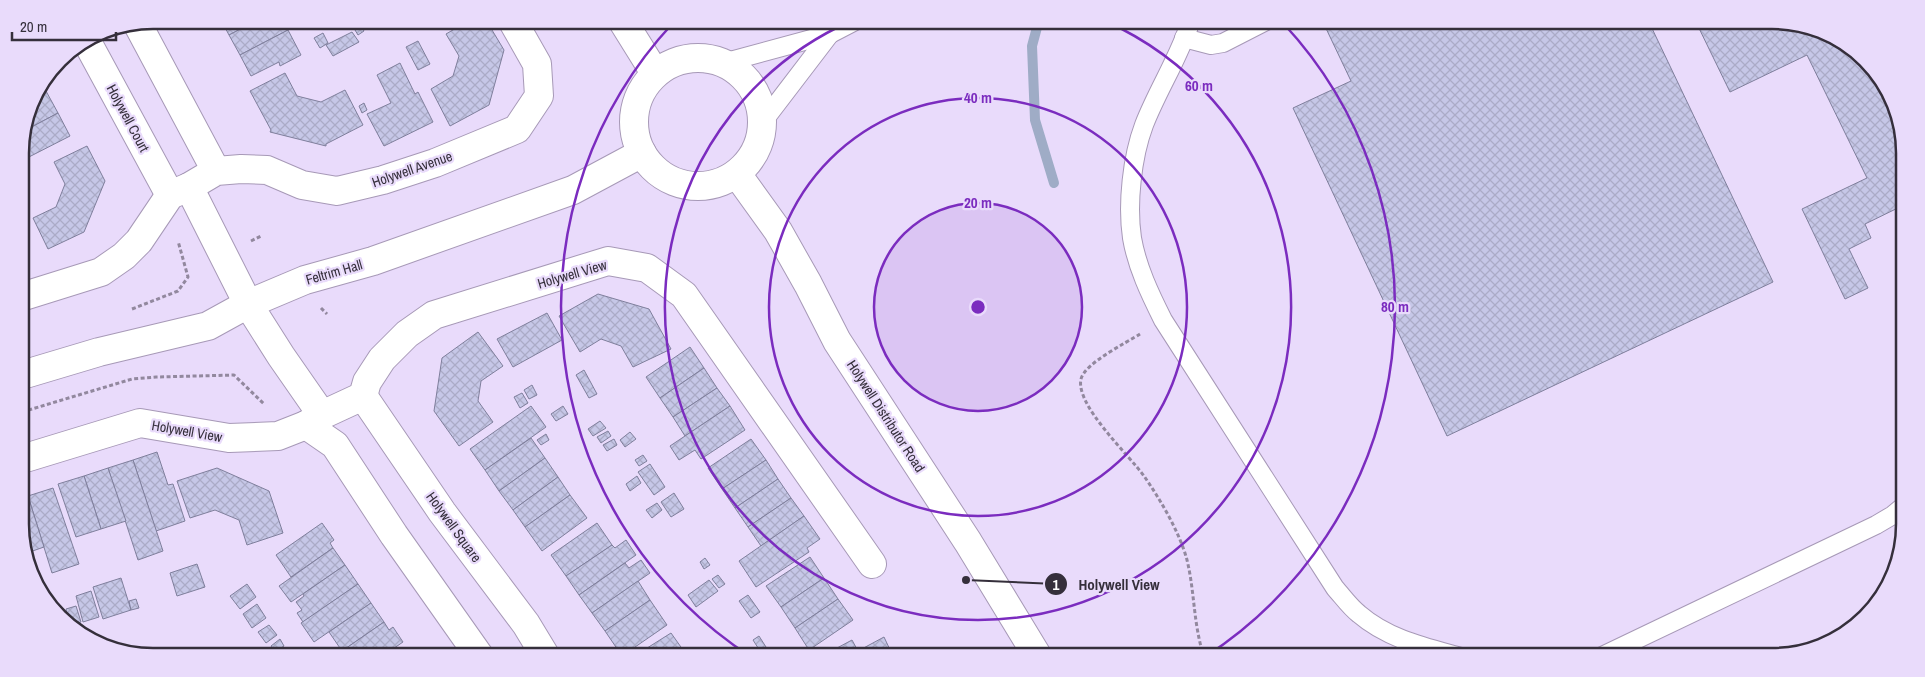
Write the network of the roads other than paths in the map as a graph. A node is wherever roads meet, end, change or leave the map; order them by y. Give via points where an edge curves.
1 (517, 29) edge
2 (628, 29) edge
3 (839, 29) edge
4 (1188, 29) edge
5 (1250, 29) edge
6 (141, 30) edge
7 (830, 34) junction
8 (1184, 38) junction
9 (90, 46) edge
10 (723, 62) junction
11 (655, 74) junction
12 (762, 123) junction
13 (642, 153) junction
14 (216, 170) junction
15 (737, 174) junction
16 (180, 191) junction
17 (29, 295) edge
18 (248, 304) junction
19 (29, 373) edge
20 (363, 396) junction
21 (314, 420) junction
22 (29, 457) edge
23 (1896, 511) edge
24 (872, 564) dead end
25 (474, 648) edge
26 (541, 648) edge
27 (1033, 648) edge
28 (1429, 648) edge
29 (1619, 648) edge

1 - 14 street, Holywell Avenue via 537,64 539,96 517,128 434,163 337,191 302,186 267,170
2 - 11 street
3 - 7 lane
4 - 8 lane
5 - 8 lane via 1223,43 1211,45
6 - 14 street
7 - 10 lane
7 - 12 lane
8 - 28 lane via 1144,126 1134,164 1132,238 1151,298 1335,588 1358,614 1380,629 1404,641
9 - 16 street, Holywell Court
10 - 11 street via 687,58
10 - 12 street via 739,72 751,86 760,103
11 - 13 street via 638,97 634,111 636,140
12 - 15 street via 759,142
13 - 15 street via 667,179 685,185 703,186
13 - 18 street, Feltrim Hall via 573,190 373,261 305,280
14 - 16 street, Holywell Avenue
15 - 27 street, Holywell Distributor Road via 778,230 836,341 968,542
16 - 17 street, Holywell Avenue via 116,262 101,272
16 - 18 street
18 - 19 street, Feltrim Hall via 208,326
18 - 21 street via 281,356
20 - 21 street, Holywell View
20 - 24 street, Holywell View via 382,359 407,334 434,315 608,261 646,268 684,296
20 - 26 street, Holywell Square
21 - 22 street, Holywell View via 278,436 229,438 140,423
21 - 25 street
23 - 29 lane via 1876,525

